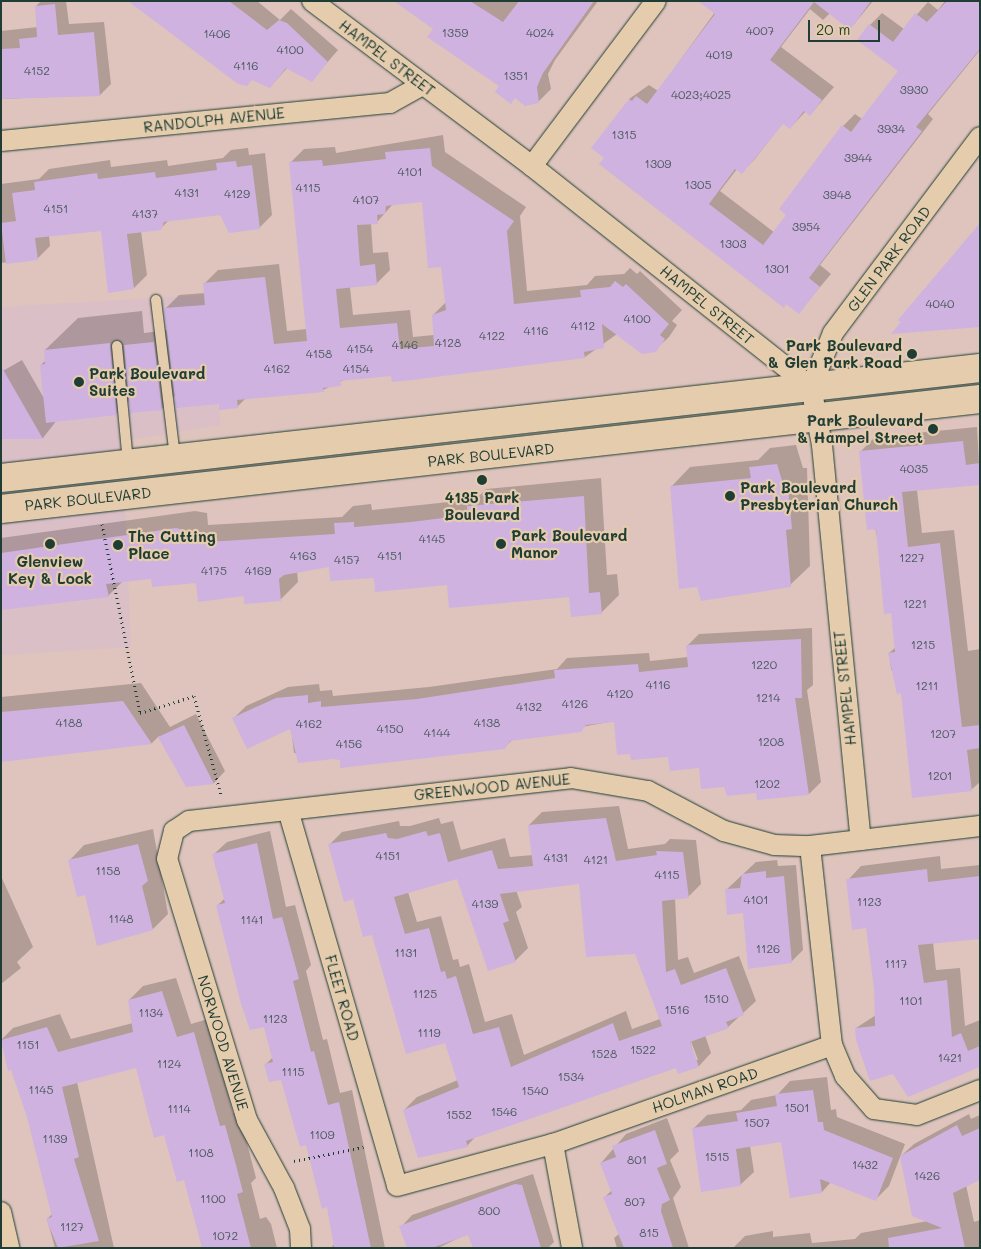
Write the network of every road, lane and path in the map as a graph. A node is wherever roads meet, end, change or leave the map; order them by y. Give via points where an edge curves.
1 (312, 1) edge
2 (656, 1) edge
3 (423, 86) junction
4 (980, 137) edge
5 (1, 141) edge
6 (532, 166) junction
7 (156, 300) dead end
8 (117, 346) dead end
9 (980, 368) edge
10 (811, 387) junction
11 (980, 399) edge
12 (816, 418) junction
13 (175, 457) junction
14 (128, 462) junction
15 (1, 478) edge
16 (1, 509) edge
17 (104, 535) dead end
18 (220, 791) dead end
19 (288, 810) junction
20 (980, 826) edge
21 (174, 831) joint
22 (861, 840) junction
23 (810, 846) junction
24 (832, 1046) junction
25 (980, 1090) edge
26 (384, 1143) junction
27 (553, 1144) junction
28 (271, 1165) junction
29 (397, 1186) joint
30 (1, 1212) edge
31 (9, 1248) edge
32 (301, 1248) edge
33 (572, 1248) edge

1 - 3 street, HAMPEL STREET
2 - 6 street
3 - 5 street, RANDOLPH AVENUE via 390,103
3 - 6 street, HAMPEL STREET
4 - 10 street, GLEN PARK ROAD via 833,333
6 - 10 street, HAMPEL STREET
7 - 13 lane
8 - 14 lane
9 - 10 main road, PARK BOULEVARD
10 - 12 street, HAMPEL STREET
10 - 13 main road, PARK BOULEVARD
11 - 12 main road, PARK BOULEVARD
12 - 16 main road, PARK BOULEVARD
12 - 22 street, HAMPEL STREET
13 - 14 main road, PARK BOULEVARD
14 - 15 main road, PARK BOULEVARD
17 - 18 path via 140,712 194,696
19 - 21 street, GREENWOOD AVENUE via 189,821
19 - 23 street, GREENWOOD AVENUE via 571,778 648,791 724,831 774,845
19 - 26 street, FLEET ROAD
20 - 22 street, GREENWOOD AVENUE
21 - 28 street, NORWOOD AVENUE via 167,859 247,1120
22 - 23 street, GREENWOOD AVENUE
23 - 24 street
24 - 25 street via 845,1076 874,1109 917,1115
24 - 27 street, HOLMAN ROAD
26 - 28 path
26 - 29 street, FLEET ROAD
27 - 29 street, HOLMAN ROAD
27 - 33 street
28 - 32 street, NORWOOD AVENUE via 300,1230
30 - 31 street

